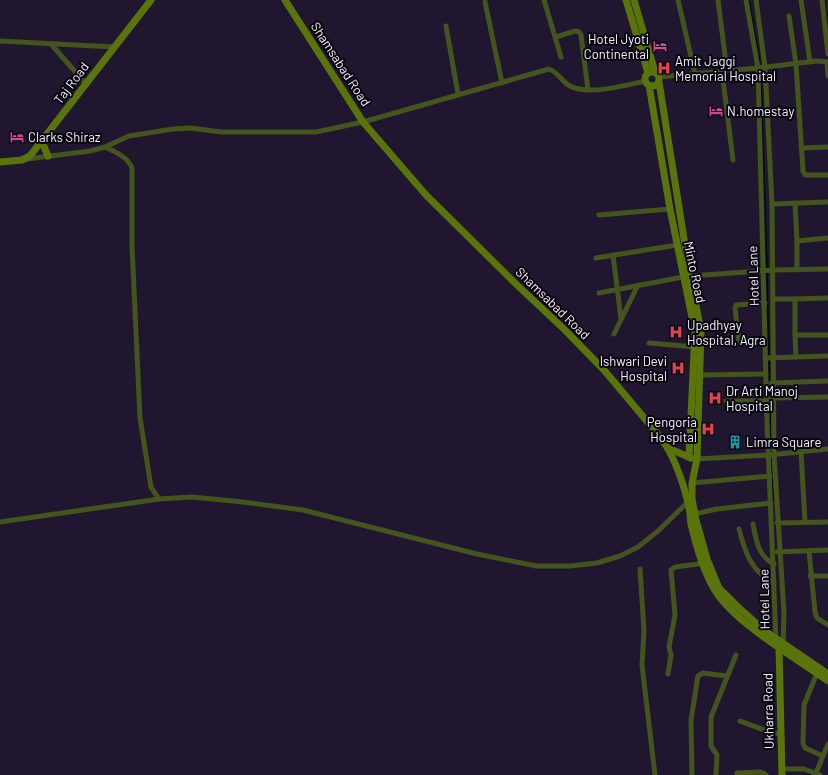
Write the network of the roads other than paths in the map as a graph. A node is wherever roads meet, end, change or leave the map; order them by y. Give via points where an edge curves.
1 (151, 0) edge
2 (285, 0) edge
3 (544, 0) edge
4 (626, 0) edge
5 (634, 0) edge
6 (678, 0) edge
7 (718, 0) edge
8 (746, 0) edge
9 (756, 0) edge
10 (801, 0) edge
11 (822, 0) edge
12 (485, 2) dead end
13 (789, 16) dead end
14 (446, 26) dead end
15 (556, 37) junction
16 (0, 42) edge
17 (51, 44) junction
18 (114, 47) junction
19 (828, 55) edge
20 (561, 57) dead end
21 (816, 61) junction
22 (810, 62) junction
23 (827, 62) edge
24 (796, 64) junction
25 (765, 67) junction
26 (758, 68) junction
27 (724, 71) junction
28 (695, 74) junction
29 (828, 76) edge
30 (653, 78) junction
31 (502, 83) junction
32 (86, 84) junction
33 (588, 90) junction
34 (458, 94) junction
35 (363, 122) junction
36 (42, 142) junction
37 (105, 147) junction
38 (828, 147) edge
39 (801, 148) junction
40 (48, 156) junction
41 (26, 159) junction
42 (733, 160) dead end
43 (0, 162) edge
44 (828, 175) edge
45 (828, 202) edge
46 (795, 203) junction
47 (772, 204) junction
48 (670, 209) junction
49 (600, 215) dead end
50 (828, 238) edge
51 (797, 241) junction
52 (677, 245) junction
53 (613, 256) junction
54 (596, 258) dead end
55 (828, 269) edge
56 (764, 270) junction
57 (773, 270) junction
58 (797, 270) junction
59 (687, 276) junction
60 (638, 284) junction
61 (617, 289) junction
62 (600, 293) dead end
63 (828, 298) edge
64 (774, 299) junction
65 (795, 299) junction
66 (765, 303) junction
67 (621, 319) junction
68 (614, 334) dead end
69 (796, 335) junction
70 (828, 335) edge
71 (648, 342) dead end
72 (765, 342) junction
73 (695, 347) junction
74 (828, 356) edge
75 (796, 357) junction
76 (765, 358) junction
77 (773, 358) junction
78 (766, 374) junction
79 (700, 375) junction
80 (828, 381) edge
81 (766, 383) junction
82 (773, 383) junction
83 (828, 397) edge
84 (773, 398) junction
85 (767, 399) junction
86 (726, 401) dead end
87 (668, 448) junction
88 (828, 449) edge
89 (801, 452) junction
90 (772, 455) junction
91 (689, 457) junction
92 (697, 459) junction
93 (770, 476) junction
94 (692, 483) junction
95 (159, 499) junction
96 (690, 500) junction
97 (771, 503) junction
98 (694, 514) junction
99 (0, 522) edge
100 (805, 522) junction
101 (828, 522) edge
102 (775, 523) junction
103 (753, 524) dead end
104 (739, 529) dead end
105 (828, 550) edge
106 (809, 551) junction
107 (777, 552) junction
108 (706, 563) junction
109 (774, 564) junction
110 (640, 569) dead end
111 (810, 576) junction
112 (828, 576) edge
113 (774, 583) junction
114 (828, 626) edge
115 (775, 638) junction
116 (781, 647) junction
117 (736, 656) dead end
118 (817, 673) junction
119 (668, 674) dead end
120 (828, 674) edge
121 (727, 676) junction
122 (828, 681) edge
123 (740, 721) dead end
124 (780, 734) junction
125 (828, 744) edge
126 (823, 756) junction
127 (782, 772) edge
128 (737, 773) dead end
129 (818, 774) edge
130 (655, 775) edge
131 (692, 775) edge
132 (716, 775) edge
133 (766, 775) edge

1 - 18 main road, Taj Road
2 - 35 main road, Shamsabad Road
3 - 15 street
4 - 30 main road, Minto Road
5 - 30 main road, Minto Road
6 - 28 street
7 - 27 street
8 - 26 street, Hotel Lane
9 - 25 street
10 - 22 street
11 - 19 street
12 - 31 street
13 - 24 street
14 - 34 street
15 - 20 street
15 - 33 street via 575,31 581,34
16 - 17 street
17 - 18 street
17 - 32 street
18 - 32 main road, Taj Road
19 - 21 street
21 - 22 street
21 - 23 street
22 - 24 street
23 - 29 street
24 - 25 street
24 - 39 street
25 - 26 street
25 - 47 street
26 - 27 street
26 - 56 street, Hotel Lane
27 - 28 street
27 - 42 street
28 - 30 street
30 - 33 street
30 - 48 main road, Minto Road
30 - 59 main road, Minto Road
31 - 33 street via 549,69 569,86
31 - 34 street
32 - 36 main road, Taj Road
34 - 35 street
35 - 37 street via 305,133 173,129 129,136
35 - 87 main road, Shamsabad Road via 426,195 604,370
36 - 40 main road
36 - 41 main road, Taj Road
37 - 40 street
37 - 95 street via 120,155 132,168 132,246 140,418 151,487
38 - 39 street
39 - 44 street via 802,171 805,175
40 - 41 street
41 - 43 main road
45 - 46 street
46 - 47 street
46 - 51 street
47 - 57 street
48 - 49 street
48 - 52 main road, Minto Road
50 - 51 street
51 - 58 street
52 - 53 street
52 - 59 main road, Minto Road
53 - 54 street
53 - 61 street
55 - 58 street
56 - 57 street
56 - 59 street
56 - 66 street, Hotel Lane
57 - 58 street
57 - 64 street
59 - 60 street
59 - 73 main road, Minto Road
59 - 79 main road, Minto Road via 701,331
60 - 61 street
60 - 67 street
61 - 62 street
61 - 67 street
63 - 65 street
64 - 65 street
64 - 77 street
65 - 69 street
66 - 72 street, Hotel Lane
66 - 72 street via 740,304 735,308 739,342
67 - 68 street
69 - 70 street
69 - 75 street
71 - 73 street
72 - 76 street, Hotel Lane
73 - 91 main road, Minto Road
74 - 75 street
75 - 77 street
76 - 77 street
76 - 78 street, Hotel Lane
77 - 82 street
78 - 79 street
78 - 81 street, Hotel Lane
79 - 92 main road, Minto Road
80 - 82 street
81 - 82 street
81 - 85 street, Hotel Lane
82 - 84 street
83 - 84 street
84 - 85 street
84 - 90 street
85 - 86 street
85 - 90 street, Hotel Lane
87 - 91 main road
87 - 96 main road, Shamsabad Road
88 - 89 street
89 - 90 street
89 - 100 street
90 - 92 street
90 - 93 street, Hotel Lane
90 - 102 street
91 - 92 main road
92 - 94 main road, Minto Road
93 - 94 street
93 - 97 street, Hotel Lane
94 - 96 main road, Minto Road
95 - 96 street via 192,497 292,508 424,542 536,566 597,563 620,556 638,547 658,531
95 - 99 street
96 - 98 main road, Shamsabad Road
96 - 108 main road, Shamsabad Road via 691,522
97 - 98 street
97 - 102 street, Hotel Lane
98 - 108 main road, Shamsabad Road
100 - 101 street
100 - 102 street
102 - 107 street
103 - 109 street via 760,552 766,560
104 - 113 street via 750,562 757,572
105 - 106 street
106 - 107 street
106 - 111 street
107 - 109 street, Hotel Lane
107 - 116 street
108 - 115 main road, Shamsabad Road via 717,584 729,598
108 - 116 main road, Shamsabad Road via 713,588 729,608
108 - 119 street via 675,567 671,570 675,615 669,647 671,655
109 - 113 street, Hotel Lane
110 - 130 street via 644,636 642,665
111 - 112 street
111 - 114 street via 816,615
113 - 115 street, Hotel Lane
115 - 116 main road, Shamsabad Road
116 - 118 main road, Shamsabad Road
116 - 120 main road, Shamsabad Road
116 - 124 main road, Ukharra Road
117 - 121 street
118 - 122 main road, Shamsabad Road
118 - 126 street via 804,705 803,743 805,748
121 - 131 street via 703,673 698,676 691,720
121 - 132 street via 712,713 711,722 711,746 717,756
123 - 124 street
124 - 127 main road, Ukharra Road
125 - 126 street
126 - 129 street
127 - 129 street via 804,769
128 - 133 street via 761,772

